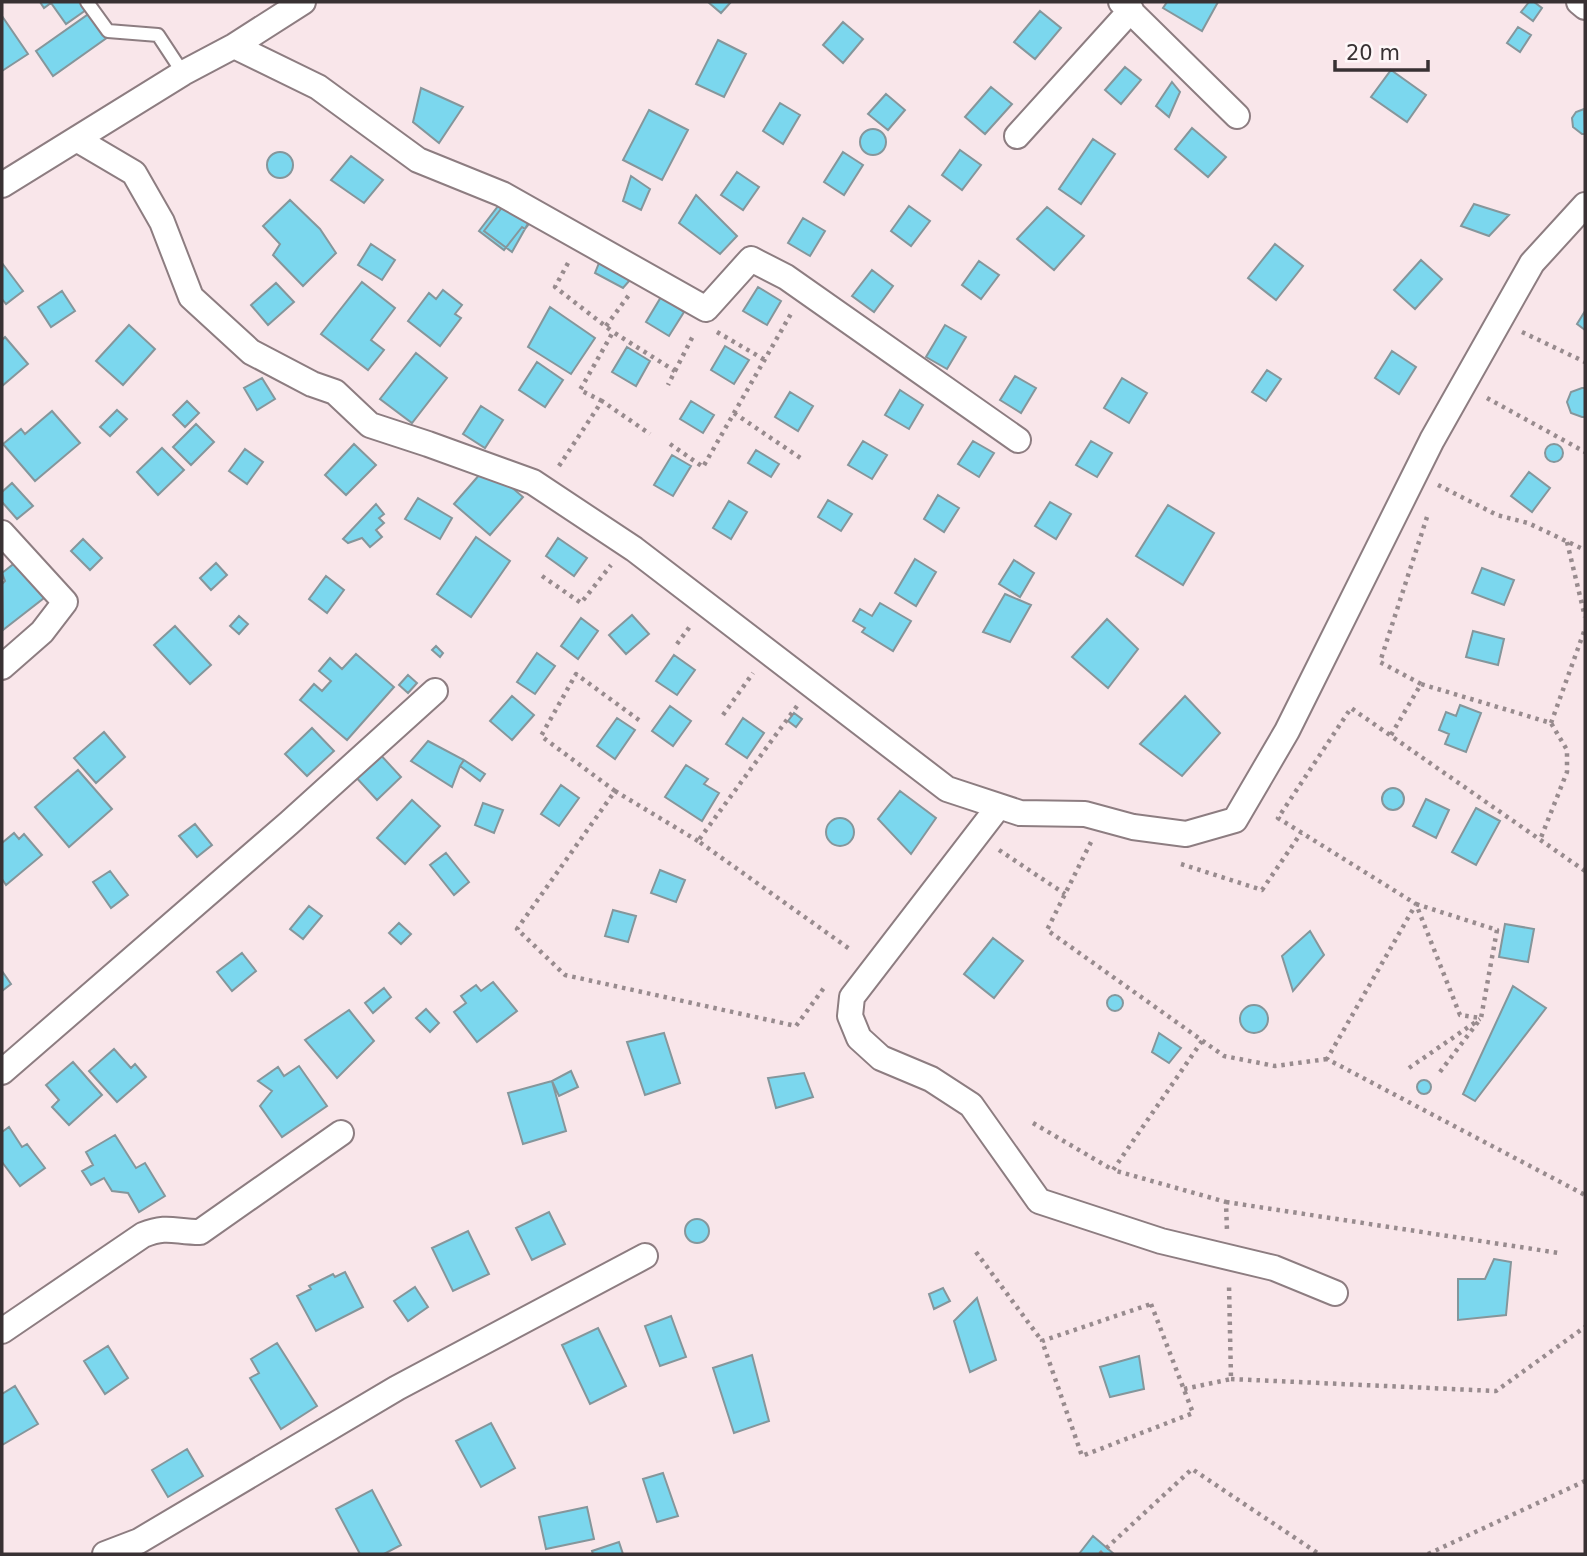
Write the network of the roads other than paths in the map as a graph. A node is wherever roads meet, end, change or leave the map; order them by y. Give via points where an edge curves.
1 (87, 2) edge
2 (303, 2) edge
3 (1579, 2) edge
4 (1126, 6) edge
5 (1585, 7) edge
6 (234, 46) junction
7 (183, 74) junction
8 (1237, 116) dead end
9 (1017, 136) dead end
10 (78, 140) junction
11 (2, 185) edge
12 (1585, 205) edge
13 (1018, 440) dead end
14 (2, 533) edge
15 (2, 667) edge
16 (435, 691) dead end
17 (999, 806) junction
18 (2, 1072) edge
19 (341, 1133) dead end
20 (645, 1256) dead end
21 (1335, 1293) dead end
22 (2, 1331) edge
23 (105, 1554) edge

1 - 7 lane via 108,31 158,35
2 - 6 street
3 - 5 street
4 - 8 street
4 - 9 street
6 - 7 street
6 - 13 street via 318,87 418,160 502,194 645,275 703,316 751,259 786,277
7 - 10 street
10 - 11 street
10 - 17 street via 134,173 162,222 191,297 251,352 335,392 370,425 543,489 626,545 947,789
12 - 17 street via 1525,275 1432,440 1287,731 1235,820 1186,834 1085,814 1020,813
14 - 15 street via 65,602 42,632
16 - 18 street
17 - 21 street via 852,997 850,1016 859,1038 881,1058 931,1079 971,1105 1039,1201 1161,1241 1274,1268
19 - 22 street via 200,1231 162,1227 143,1235
20 - 23 street via 397,1388 139,1541

